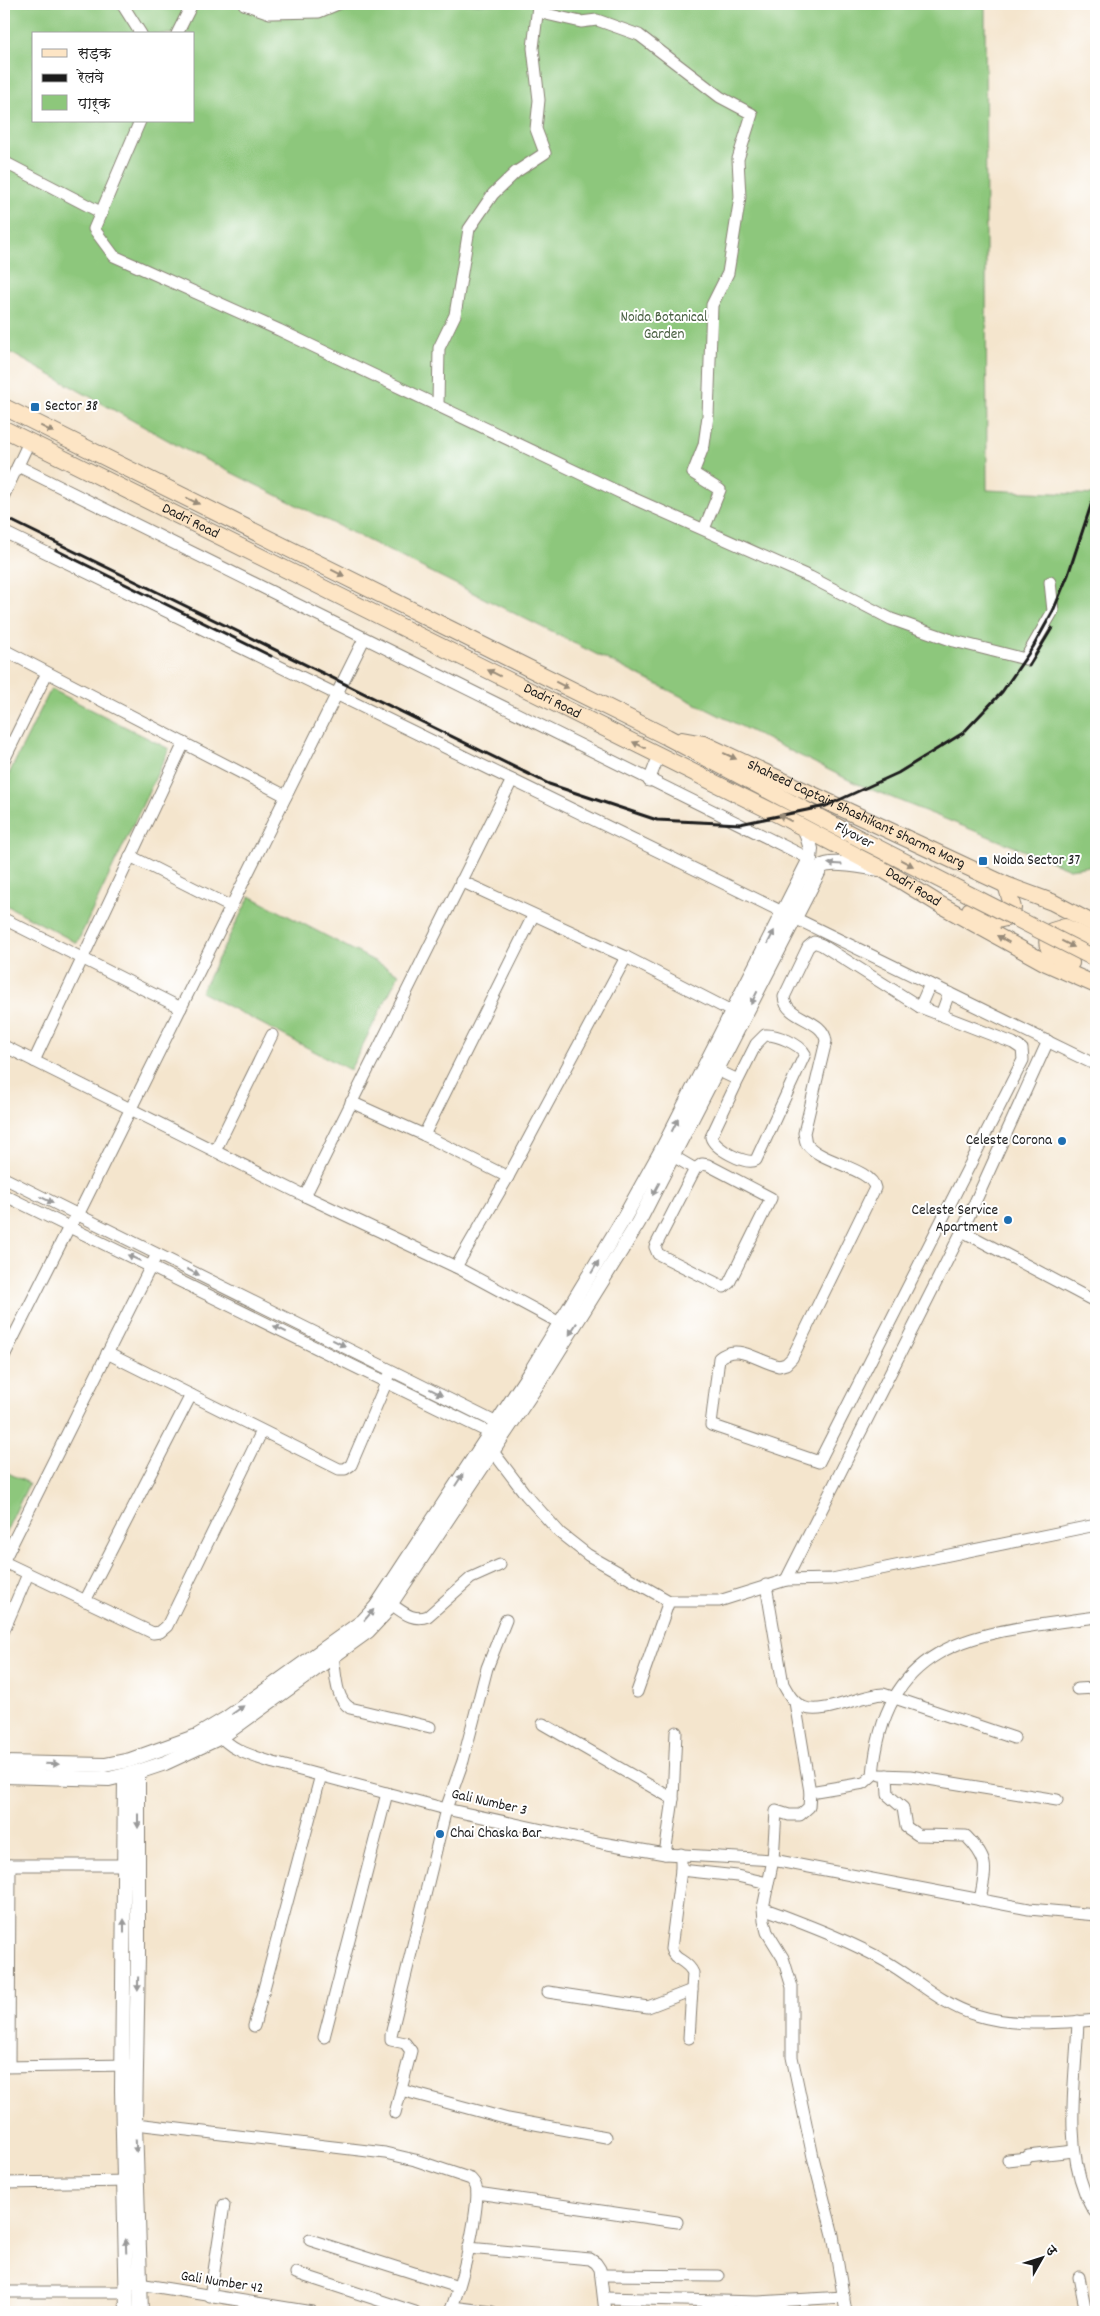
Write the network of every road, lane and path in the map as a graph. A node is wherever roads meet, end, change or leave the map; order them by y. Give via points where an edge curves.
1 (122, 4) edge
2 (192, 4) edge
3 (244, 4) edge
4 (338, 4) edge
5 (537, 5) edge
6 (140, 32) edge
7 (178, 32) edge
8 (140, 122) edge
9 (4, 162) edge
10 (102, 213) junction
11 (438, 404) junction
12 (4, 407) edge
13 (4, 429) edge
14 (29, 442) junction
15 (18, 466) junction
16 (4, 495) edge
17 (704, 529) junction
18 (4, 532) edge
19 (1050, 582) dead end
20 (364, 639) junction
21 (4, 650) edge
22 (47, 673) junction
23 (337, 694) junction
24 (667, 737) junction
25 (184, 743) junction
26 (659, 755) junction
27 (4, 760) edge
28 (512, 780) junction
29 (649, 781) junction
30 (286, 796) junction
31 (805, 829) junction
32 (130, 856) junction
33 (810, 859) junction
34 (884, 870) junction
35 (461, 881) junction
36 (1006, 885) junction
37 (939, 904) junction
38 (231, 907) junction
39 (533, 916) junction
40 (789, 916) junction
41 (4, 919) edge
42 (1096, 925) edge
43 (1096, 942) edge
44 (626, 957) junction
45 (82, 958) junction
46 (1096, 959) edge
47 (1096, 974) edge
48 (930, 984) junction
49 (1096, 985) edge
50 (949, 993) junction
51 (920, 1007) junction
52 (182, 1008) junction
53 (739, 1014) junction
54 (941, 1015) junction
55 (272, 1035) dead end
56 (1048, 1041) junction
57 (4, 1046) edge
58 (34, 1061) junction
59 (1096, 1065) edge
60 (717, 1070) junction
61 (738, 1080) junction
62 (351, 1102) junction
63 (131, 1110) junction
64 (424, 1135) junction
65 (215, 1151) junction
66 (673, 1156) junction
67 (694, 1169) junction
68 (508, 1177) junction
69 (4, 1178) edge
70 (4, 1195) edge
71 (304, 1196) junction
72 (78, 1215) junction
73 (69, 1227) junction
74 (962, 1230) junction
75 (156, 1254) junction
76 (151, 1266) junction
77 (456, 1267) junction
78 (1096, 1302) edge
79 (560, 1323) junction
80 (107, 1353) junction
81 (4, 1356) edge
82 (392, 1370) junction
83 (386, 1382) junction
84 (191, 1395) junction
85 (262, 1431) junction
86 (491, 1437) junction
87 (1096, 1525) edge
88 (4, 1561) edge
89 (500, 1565) dead end
90 (28, 1574) junction
91 (786, 1580) junction
92 (766, 1585) junction
93 (85, 1601) junction
94 (669, 1601) junction
95 (391, 1604) junction
96 (1096, 1617) edge
97 (506, 1620) dead end
98 (4, 1630) edge
99 (333, 1657) junction
100 (1096, 1688) edge
101 (1077, 1689) dead end
102 (637, 1692) dead end
103 (895, 1696) junction
104 (795, 1702) junction
105 (543, 1724) dead end
106 (430, 1727) dead end
107 (218, 1731) junction
108 (676, 1732) dead end
109 (1014, 1738) dead end
110 (4, 1763) edge
111 (132, 1774) junction
112 (874, 1775) junction
113 (887, 1775) junction
114 (4, 1776) edge
115 (321, 1776) junction
116 (810, 1792) junction
117 (387, 1793) junction
118 (673, 1799) junction
119 (1057, 1800) dead end
120 (446, 1809) junction
121 (666, 1854) junction
122 (680, 1854) junction
123 (773, 1860) junction
124 (7, 1865) edge
125 (125, 1865) junction
126 (681, 1870) junction
127 (768, 1883) junction
128 (980, 1900) junction
129 (763, 1908) junction
130 (1096, 1915) edge
131 (692, 1990) junction
132 (548, 1992) dead end
133 (1096, 2020) edge
134 (1078, 2021) junction
135 (254, 2026) dead end
136 (324, 2037) dead end
137 (689, 2038) dead end
138 (130, 2065) junction
139 (6, 2066) edge
140 (401, 2090) junction
141 (395, 2113) dead end
142 (129, 2123) junction
143 (606, 2137) dead end
144 (1074, 2151) junction
145 (1008, 2160) dead end
146 (130, 2181) junction
147 (4, 2183) edge
148 (477, 2193) junction
149 (224, 2205) dead end
150 (1096, 2213) edge
151 (677, 2222) dead end
152 (310, 2240) dead end
153 (468, 2248) junction
154 (296, 2273) dead end
155 (601, 2275) junction
156 (719, 2276) dead end
157 (1079, 2277) dead end
158 (132, 2286) junction
159 (458, 2288) junction
160 (4, 2292) edge
161 (210, 2297) junction
162 (844, 2297) junction
163 (605, 2298) junction
164 (452, 2310) edge
165 (127, 2312) edge
166 (141, 2312) edge
167 (312, 2312) edge
168 (416, 2312) edge
169 (492, 2312) edge
170 (605, 2312) edge
171 (846, 2312) edge
172 (1086, 2312) edge

1 - 6 street
2 - 7 street
3 - 4 street via 270,12 319,12
5 - 11 street via 533,48 539,100 536,129 545,153 516,172 492,194 469,229 456,315 440,348
5 - 17 street via 546,14 581,22 597,20 639,35 720,97 752,114 738,159 740,197 728,273 712,305 706,436 693,473 720,490
8 - 10 street
9 - 10 street
10 - 11 street via 94,229 114,256
11 - 17 street
12 -> 24 main road, Dadri Road
13 - 14 main road, Dadri Road
14 - 15 street
26 -> 14 main road, Dadri Road
15 - 16 street
15 - 20 street
17 - 19 street via 810,577 891,619 954,641 1025,659 1053,611
18 - 23 street
20 - 23 street
20 - 29 street
21 - 22 street
22 - 25 street
22 - 27 street
23 - 28 street
23 - 30 street
24 -> 36 main road, Shaheed Captain Shashikant Sharma Marg via 704,744
24 -> 46 main road, Flyover, bridge
25 - 30 street
25 - 32 street
26 - 29 street
31 -> 26 main road, Dadri Road
28 - 35 street
28 - 40 street
29 - 33 street
30 - 38 street
31 - 33 street via 811,849
31 - 34 main road, Dadri Road
32 - 38 street
32 - 45 street
33 - 40 street
34 - 37 main road, Dadri Road
34 -> 40 street via 836,863 823,865
35 - 39 street
35 - 62 street
36 - 37 main road via 1013,908 1010,915 1002,920 993,921 966,908
36 - 42 main road, Shaheed Captain Shashikant Sharma Marg via 1052,902
49 -> 37 main road, Dadri Road via 1046,963
38 - 52 street
39 - 44 street
39 - 64 street
40 - 48 street
40 - 53 street
41 - 45 street
43 - 47 main road via 1065,927 1056,928 1047,939 1048,948 1054,955
44 - 53 street
44 - 68 street
45 - 52 street
45 - 58 street
48 - 50 street
48 - 51 street
50 - 54 street
50 - 56 street
51 - 54 street
51 - 54 street via 814,942 808,946 787,986 784,1004 819,1028 826,1041 804,1133 807,1144 870,1179 875,1188 792,1358 779,1366 736,1350 726,1351 718,1358 711,1425 819,1462 1023,1060 1022,1050 1013,1042
52 - 63 street
53 - 60 street
79 -> 53 street via 624,1218
55 - 65 street
56 - 59 street
56 - 74 street
57 - 58 street
58 - 63 street
60 - 61 street
60 - 66 street
61 - 61 street via 756,1044 765,1035 771,1034 799,1047 805,1054 756,1160 752,1162 717,1147 711,1137
62 - 64 street
62 - 71 street
63 - 65 street
63 - 72 street
64 - 68 street
65 - 71 street
66 - 67 street
66 -> 86 street via 638,1223 544,1374
67 - 67 street via 702,1164 708,1165 771,1198 724,1287 656,1251 655,1242
68 - 77 street
69 -> 72 street
70 - 73 street
71 - 77 street
72 - 73 street
72 - 75 street
76 -> 73 street
73 - 81 street
74 - 78 street
74 - 91 street
75 - 76 street
75 -> 82 street
76 - 80 street
83 -> 76 street
77 - 79 street
79 - 86 street
80 - 84 street
80 - 88 street
82 - 83 street
82 -> 86 street
83 - 85 street via 346,1470
83 - 86 street
84 - 85 street
84 - 93 street
85 - 93 street via 168,1626 153,1633
86 - 94 street via 526,1496 560,1533 588,1555
86 - 95 street
107 -> 86 street via 363,1621
87 - 91 street via 832,1579
88 - 90 street
89 - 95 street via 471,1578 420,1620
90 - 93 street
90 - 98 street
91 - 92 street
92 - 94 street via 718,1601
92 - 104 street via 783,1684
94 - 102 street
95 - 99 street via 368,1631
96 - 103 street via 992,1632 956,1644 930,1657
97 - 120 street via 487,1668 463,1761
99 - 106 street via 343,1704
99 - 107 street
100 - 101 street
103 - 104 street via 871,1694 819,1709 803,1708
103 - 109 street
103 - 112 street via 883,1724
104 - 116 street
105 - 118 street
110 -> 107 street via 105,1765
107 - 111 street via 200,1748
107 - 115 street, Gali Number 3 via 245,1753
108 - 118 street
111 - 114 street via 109,1779
111 - 125 street
111 -> 138 street
112 - 113 street
112 - 116 street via 864,1783
113 - 119 street
113 - 128 street via 888,1795 903,1808 906,1827 918,1835 966,1836 982,1852 985,1872
115 - 117 street, Gali Number 3
115 - 135 street
116 - 123 street via 809,1807 800,1815 776,1811
117 - 120 street, Gali Number 3
117 - 136 street
118 - 121 street
120 - 121 street, Gali Number 3
120 - 140 street via 391,2035 391,2040 405,2043 411,2051
121 - 122 street, Gali Number 3
122 - 123 street, Gali Number 3
122 - 126 street
123 - 127 street
123 - 128 street, Gali Number 3
124 - 125 street
124 - 139 street
138 -> 125 street
126 - 127 street
126 - 131 street via 671,1949 676,1957 690,1965
127 - 129 street
128 - 130 street, Gali Number 3 via 1029,1909
129 - 134 street via 869,1952 952,2006 976,2015 1006,2021
129 - 162 street via 767,1932 783,1958 792,1987 792,2057
131 - 132 street via 648,2007
131 - 137 street
133 - 134 street
134 - 144 street
138 - 139 street
138 - 142 street
140 - 141 street
140 - 143 street via 508,2119
142 - 146 street
142 - 148 street via 385,2153 416,2160 471,2180 475,2182
144 - 145 street
144 - 150 street via 1079,2177 1088,2202
146 - 147 street
146 - 158 street
148 - 151 street
148 - 153 street
149 - 161 street
152 - 159 street
153 - 155 street via 590,2259 596,2263
153 - 159 street
154 - 168 street
155 - 156 street
155 - 163 street
157 - 172 street
158 - 160 street, Gali Number 42
158 - 161 street, Gali Number 42
158 - 165 street
158 - 166 street
159 - 164 street
161 - 167 street, Gali Number 42
162 - 163 street via 758,2302
162 - 171 street
163 - 170 street
164 - 169 street

